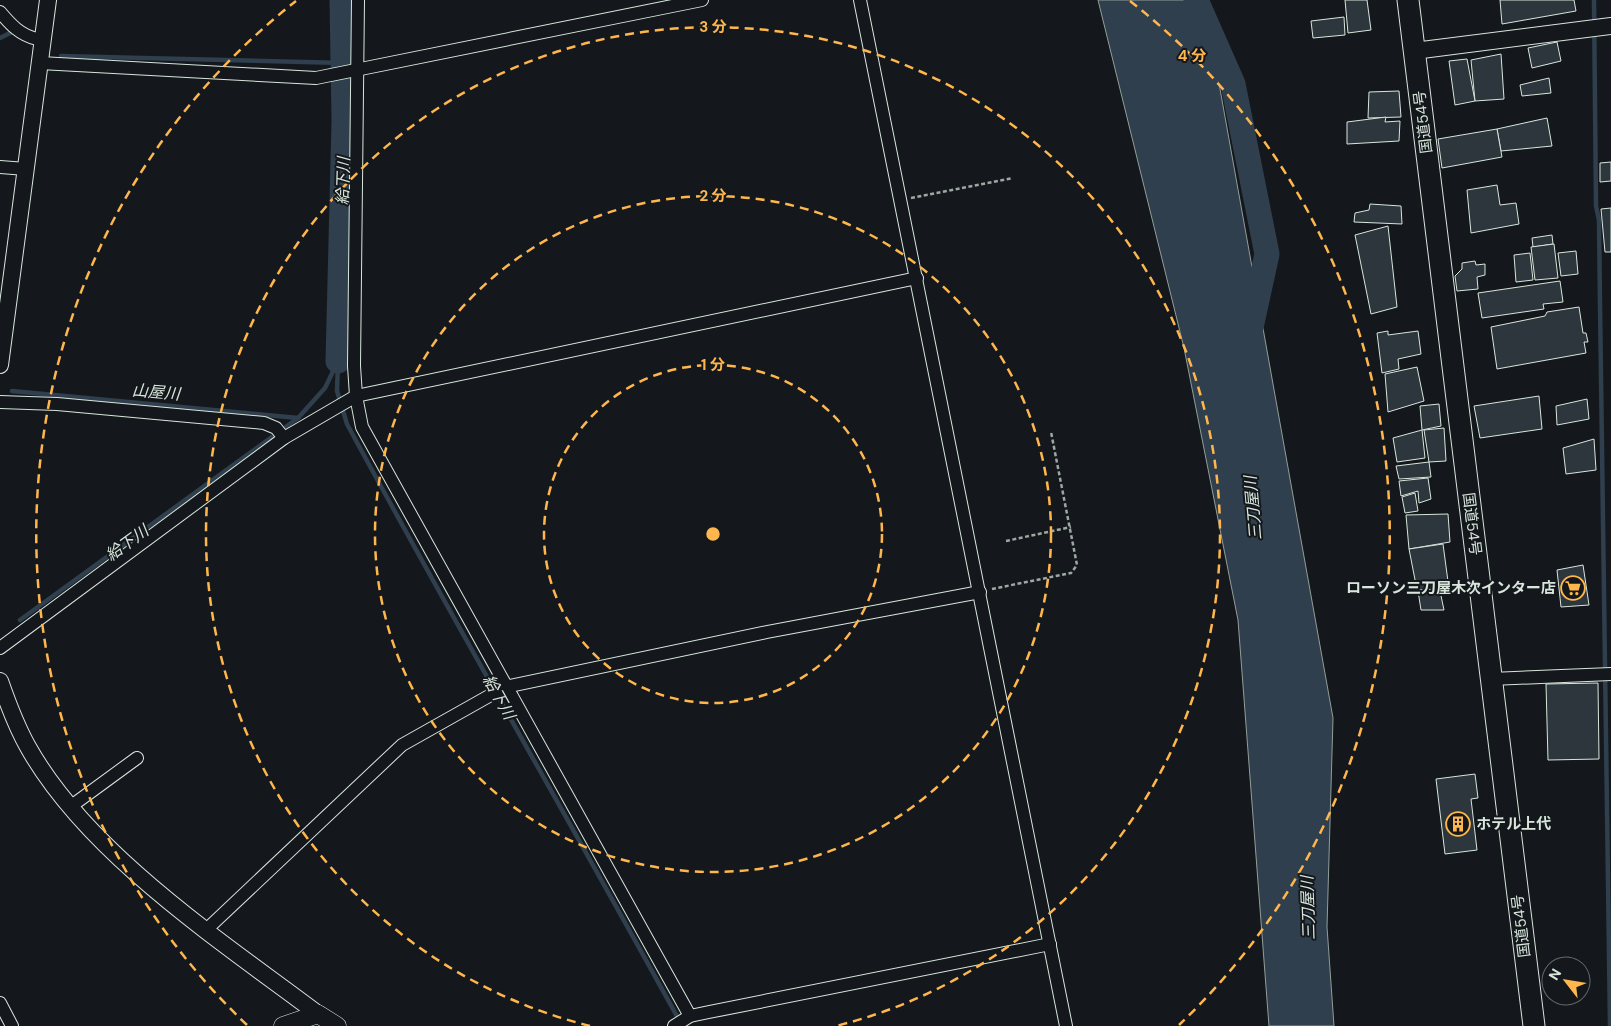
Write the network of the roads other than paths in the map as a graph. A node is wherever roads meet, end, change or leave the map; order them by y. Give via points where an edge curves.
1 (48, 0) edge
2 (358, 0) edge
3 (702, 0) edge
4 (860, 0) edge
5 (1408, 0) edge
6 (1414, 0) edge
7 (0, 12) edge
8 (1611, 26) edge
9 (37, 38) dead end
10 (1414, 52) junction
11 (40, 63) junction
12 (354, 70) junction
13 (0, 167) edge
14 (26, 169) junction
15 (917, 278) junction
16 (0, 365) edge
17 (352, 398) junction
18 (0, 402) edge
19 (281, 433) junction
20 (980, 592) junction
21 (0, 648) edge
22 (1611, 674) edge
23 (1491, 679) junction
24 (0, 681) edge
25 (499, 691) junction
26 (137, 758) dead end
27 (70, 807) junction
28 (206, 930) junction
29 (1050, 944) junction
30 (0, 1004) edge
31 (318, 1014) junction
32 (683, 1021) edge
33 (12, 1026) edge
34 (283, 1026) edge
35 (337, 1026) edge
36 (1066, 1026) edge
37 (1534, 1026) edge

1 - 11 street
2 - 12 street
3 - 12 street
4 - 15 street
5 - 10 highway, 国道54号
6 - 10 highway, 国道54号
7 - 9 street via 15,29
8 - 10 street
10 - 23 highway, 国道54号
11 - 12 street via 297,79
11 - 14 street
12 - 17 street
13 - 14 street
14 - 16 street
15 - 17 street
15 - 20 street
17 - 19 street
17 - 25 street via 362,427
18 - 19 street via 58,404 264,423
19 - 21 street
20 - 25 street via 767,632
20 - 29 street
22 - 23 street
23 - 37 highway, 国道54号
24 - 27 street via 29,749
25 - 28 street via 402,745
25 - 32 street
26 - 27 street
27 - 28 street via 118,855
28 - 31 street
29 - 32 street
29 - 36 street
30 - 33 street
31 - 34 main road
31 - 35 main road

